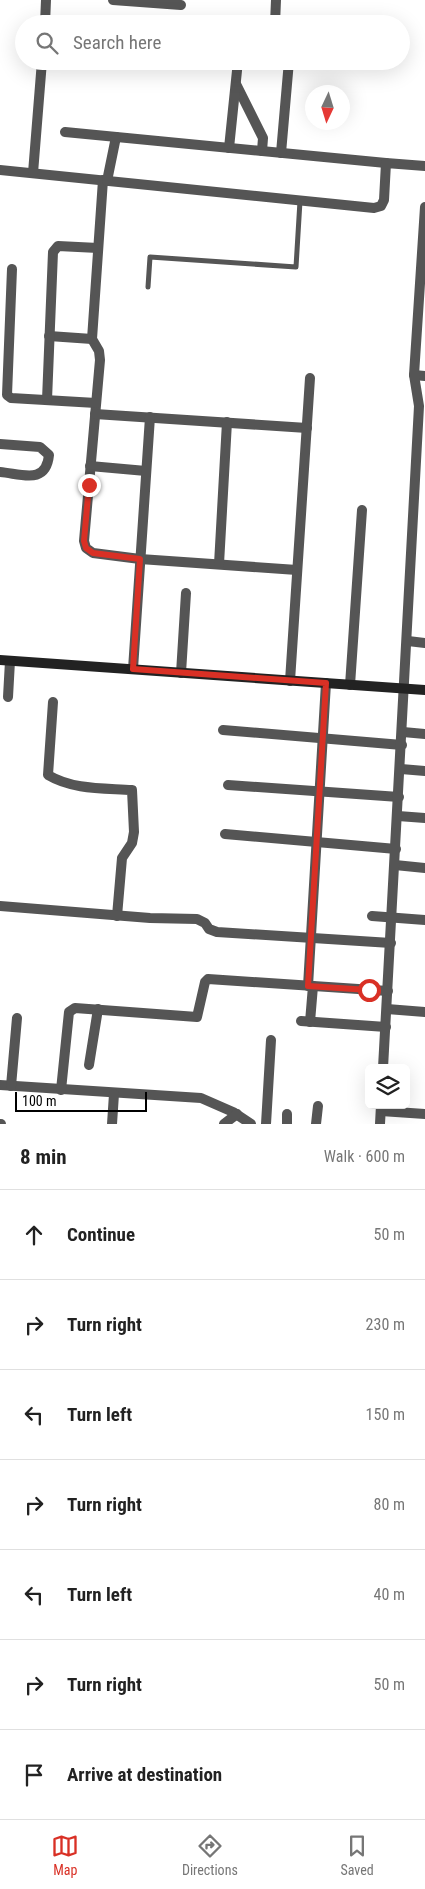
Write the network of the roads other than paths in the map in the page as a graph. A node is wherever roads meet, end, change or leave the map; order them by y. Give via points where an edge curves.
1 (46, 0) edge
2 (113, 0) edge
3 (276, 0) edge
4 (177, 3) edge
5 (45, 15) edge
6 (275, 15) edge
7 (41, 70) edge
8 (237, 70) edge
9 (288, 70) edge
10 (236, 84) junction
11 (65, 132) dead end
12 (116, 137) junction
13 (229, 148) junction
14 (262, 151) junction
15 (281, 153) junction
16 (386, 164) junction
17 (425, 166) edge
18 (0, 170) edge
19 (33, 173) junction
20 (105, 180) junction
21 (300, 201) junction
22 (425, 207) edge
23 (98, 248) junction
24 (12, 268) dead end
25 (148, 287) dead end
26 (422, 292) edge
27 (49, 336) junction
28 (92, 339) junction
29 (414, 375) junction
30 (425, 376) edge
31 (310, 378) dead end
32 (47, 400) junction
33 (95, 408) junction
34 (150, 417) junction
35 (227, 422) junction
36 (306, 428) junction
37 (0, 444) edge
38 (90, 466) junction
39 (146, 470) junction
40 (0, 472) edge
41 (362, 510) dead end
42 (140, 559) junction
43 (219, 564) junction
44 (297, 570) junction
45 (186, 593) dead end
46 (408, 641) junction
47 (425, 642) edge
48 (5, 660) edge
49 (133, 669) junction
50 (181, 673) junction
51 (290, 680) junction
52 (326, 683) junction
53 (350, 685) junction
54 (406, 689) junction
55 (425, 690) edge
56 (8, 697) dead end
57 (53, 702) dead end
58 (223, 730) dead end
59 (403, 732) junction
60 (425, 734) edge
61 (323, 738) junction
62 (402, 745) junction
63 (401, 769) junction
64 (425, 770) edge
65 (228, 784) dead end
66 (319, 791) junction
67 (399, 797) junction
68 (398, 816) junction
69 (425, 818) edge
70 (225, 834) dead end
71 (316, 842) junction
72 (396, 849) junction
73 (395, 865) junction
74 (425, 868) edge
75 (0, 906) edge
76 (117, 916) junction
77 (372, 916) dead end
78 (392, 918) junction
79 (425, 920) edge
80 (311, 938) junction
81 (391, 943) junction
82 (311, 986) junction
83 (388, 992) junction
84 (98, 1009) junction
85 (387, 1009) junction
86 (425, 1012) edge
87 (17, 1018) dead end
88 (386, 1027) junction
89 (271, 1040) dead end
90 (384, 1064) edge
91 (89, 1065) dead end
92 (0, 1085) edge
93 (11, 1086) junction
94 (61, 1090) junction
95 (114, 1094) junction
96 (318, 1106) dead end
97 (381, 1109) edge
98 (388, 1109) edge
99 (237, 1114) junction
100 (425, 1114) edge
101 (112, 1124) edge
102 (224, 1124) edge
103 (251, 1124) edge
104 (266, 1124) edge
105 (316, 1124) edge
106 (380, 1124) edge

1 - 5 street
2 - 4 street
3 - 6 street
7 - 19 street
8 - 10 street
9 - 15 street
10 - 13 street
10 - 14 street via 263,138
11 - 12 street
12 - 13 street
12 - 20 street
13 - 14 street
14 - 15 street
15 - 16 street
16 - 17 street
16 - 21 street via 381,206
18 - 19 street
19 - 20 street
20 - 21 street
20 - 23 street
21 - 25 lane via 296,267 150,257
22 - 26 street
23 - 27 street via 55,248
23 - 28 street
24 - 32 street via 7,395
26 - 29 street
27 - 28 street
27 - 32 street
28 - 33 street via 100,360
29 - 30 street
29 - 46 street via 419,406
31 - 36 street
32 - 33 street
33 - 34 street
33 - 38 street
34 - 35 street
34 - 39 street
35 - 36 street
35 - 43 street
36 - 44 street
37 - 40 street via 40,447 49,455 48,467 37,476
38 - 39 street
38 - 42 street via 86,548 93,553
39 - 42 street
41 - 53 street
42 - 43 street
42 - 49 street
43 - 44 street
44 - 51 street
45 - 50 street
46 - 47 street
46 - 54 street
48 - 49 street
48 - 56 street
49 - 50 street
50 - 51 street
51 - 52 street
52 - 53 street
52 - 61 street
53 - 54 street
54 - 55 street
54 - 59 street
57 - 76 street via 48,775 83,787 132,790 134,832 122,858
58 - 61 street
59 - 60 street
59 - 62 street
61 - 62 street
61 - 66 street
62 - 63 street
63 - 64 street
63 - 67 street
65 - 66 street
66 - 67 street
66 - 71 street
67 - 68 street
68 - 69 street
68 - 72 street
70 - 71 street
71 - 72 street
71 - 80 street
72 - 73 street
73 - 74 street
73 - 78 street
75 - 76 street
76 - 80 street via 197,919 217,932
77 - 78 street
78 - 79 street
78 - 81 street
80 - 81 street
80 - 82 street
81 - 83 street
82 - 83 street
82 - 84 street via 208,979 197,1018
82 - 88 street via 305,1022
83 - 85 street
84 - 91 street
84 - 94 street via 75,1008 69,1012
85 - 86 street
85 - 88 street
87 - 93 street
88 - 90 street
89 - 104 street
92 - 93 street
93 - 94 street
94 - 95 street
95 - 99 street via 201,1098
95 - 101 street
96 - 105 street
97 - 106 street
98 - 100 street
99 - 102 street
99 - 103 street

